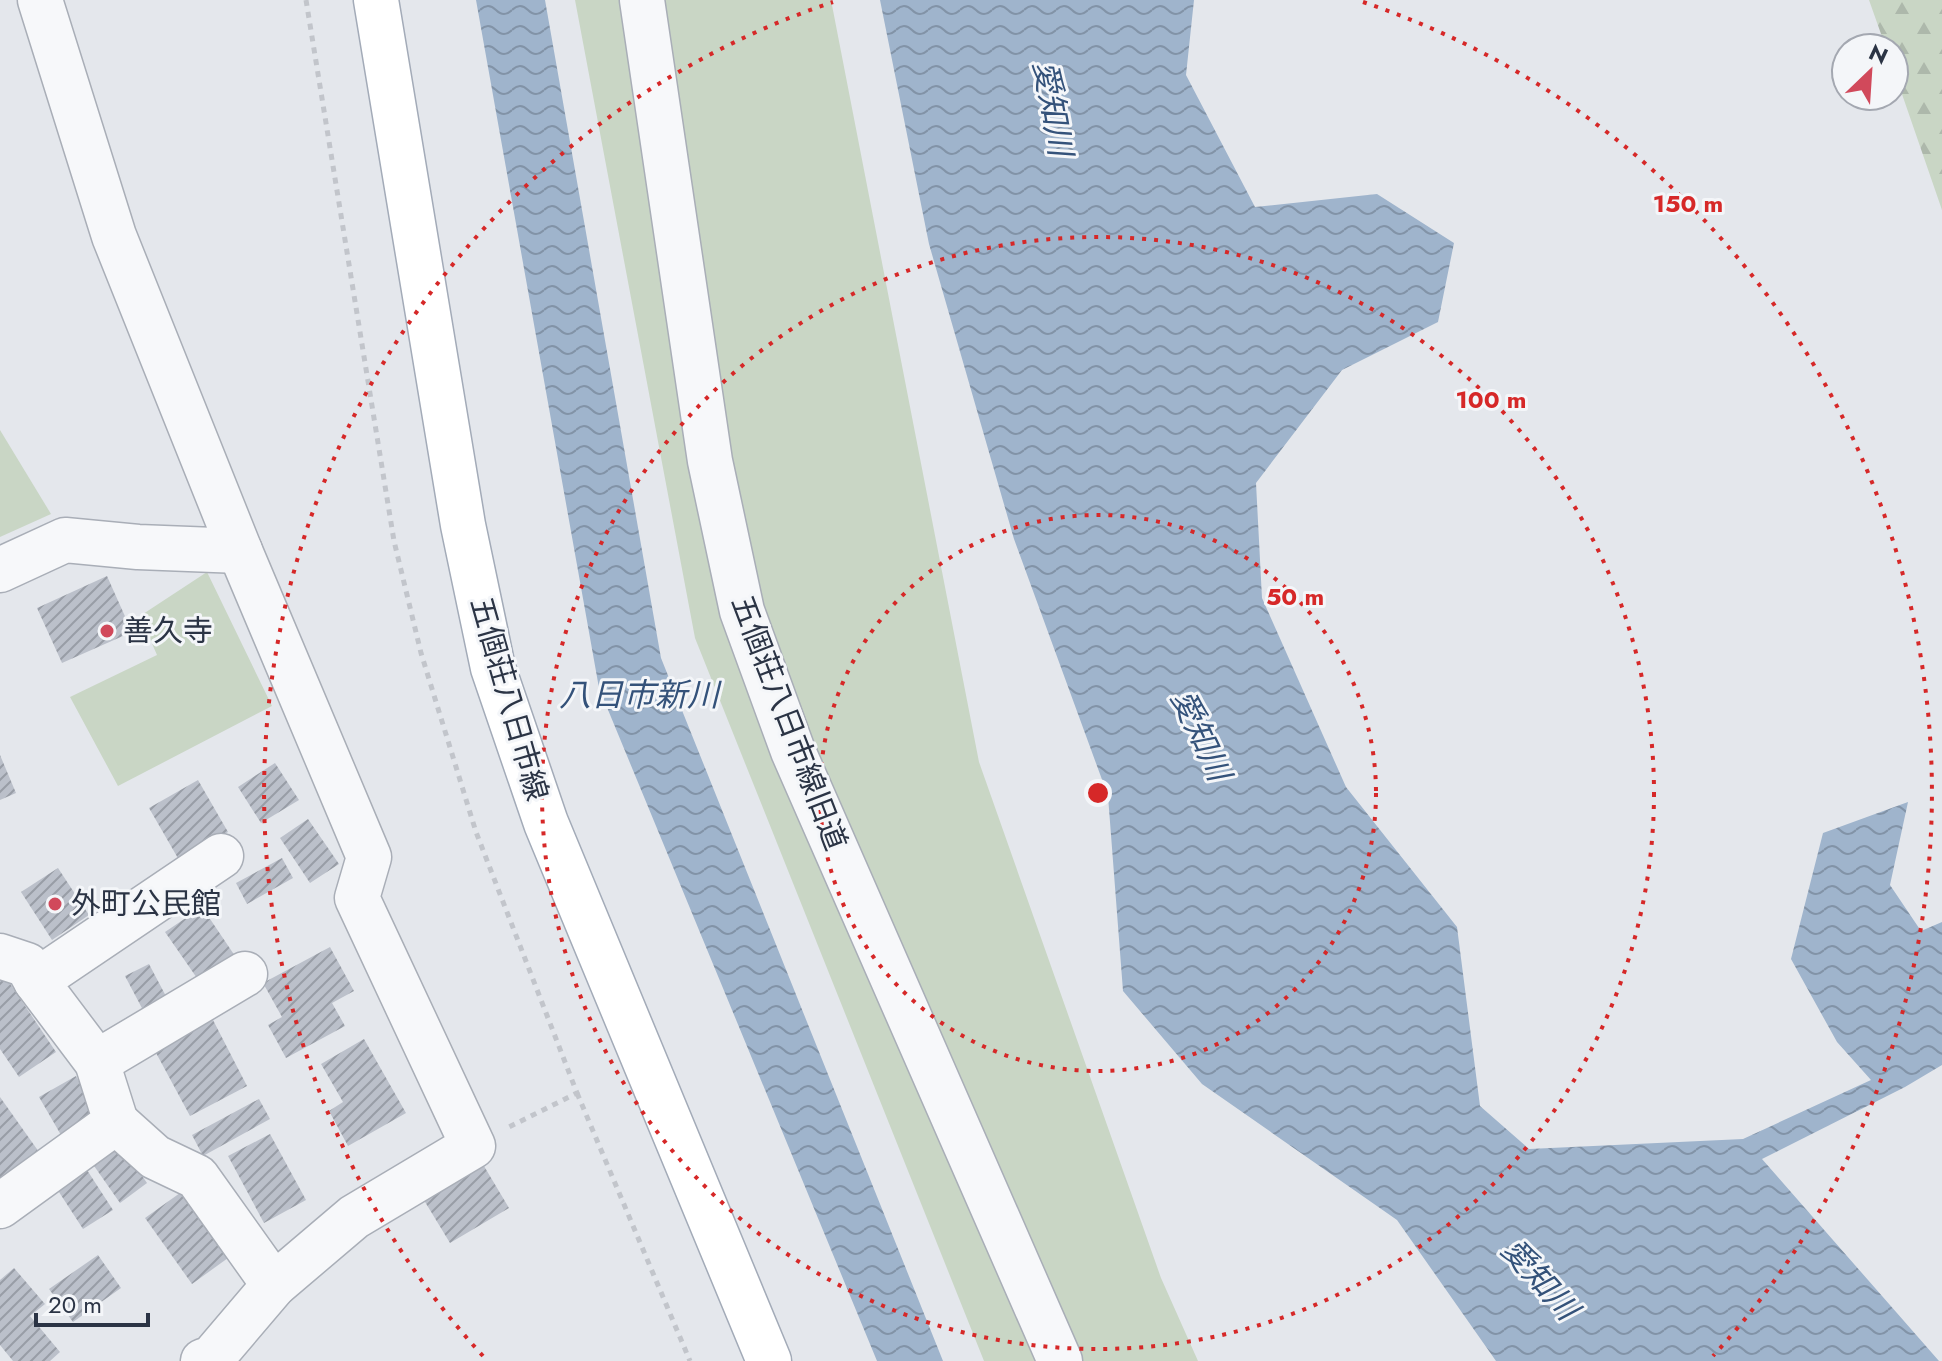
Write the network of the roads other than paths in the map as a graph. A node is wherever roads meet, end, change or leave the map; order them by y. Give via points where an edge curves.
1 (40, 0) edge
2 (376, 0) edge
3 (642, 0) edge
4 (240, 551) junction
5 (0, 570) edge
6 (221, 856) dead end
7 (0, 956) edge
8 (245, 974) dead end
9 (36, 981) junction
10 (97, 1062) junction
11 (116, 1122) junction
12 (0, 1206) edge
13 (274, 1285) junction
14 (203, 1361) edge
15 (769, 1361) edge
16 (1060, 1361) edge

1 - 4 street via 114,236
2 - 15 main road, 五個荘八日市線 via 463,525 493,668 546,823
3 - 16 street, 五個荘八日市線旧道 via 710,461 742,611 793,751
4 - 5 street via 65,540
4 - 13 street via 369,857 357,898 473,1146 354,1217
6 - 9 street
7 - 9 street via 27,965
8 - 10 street
9 - 10 street
10 - 11 street
11 - 12 street
11 - 13 street via 155,1157 197,1177
13 - 14 street via 212,1358

